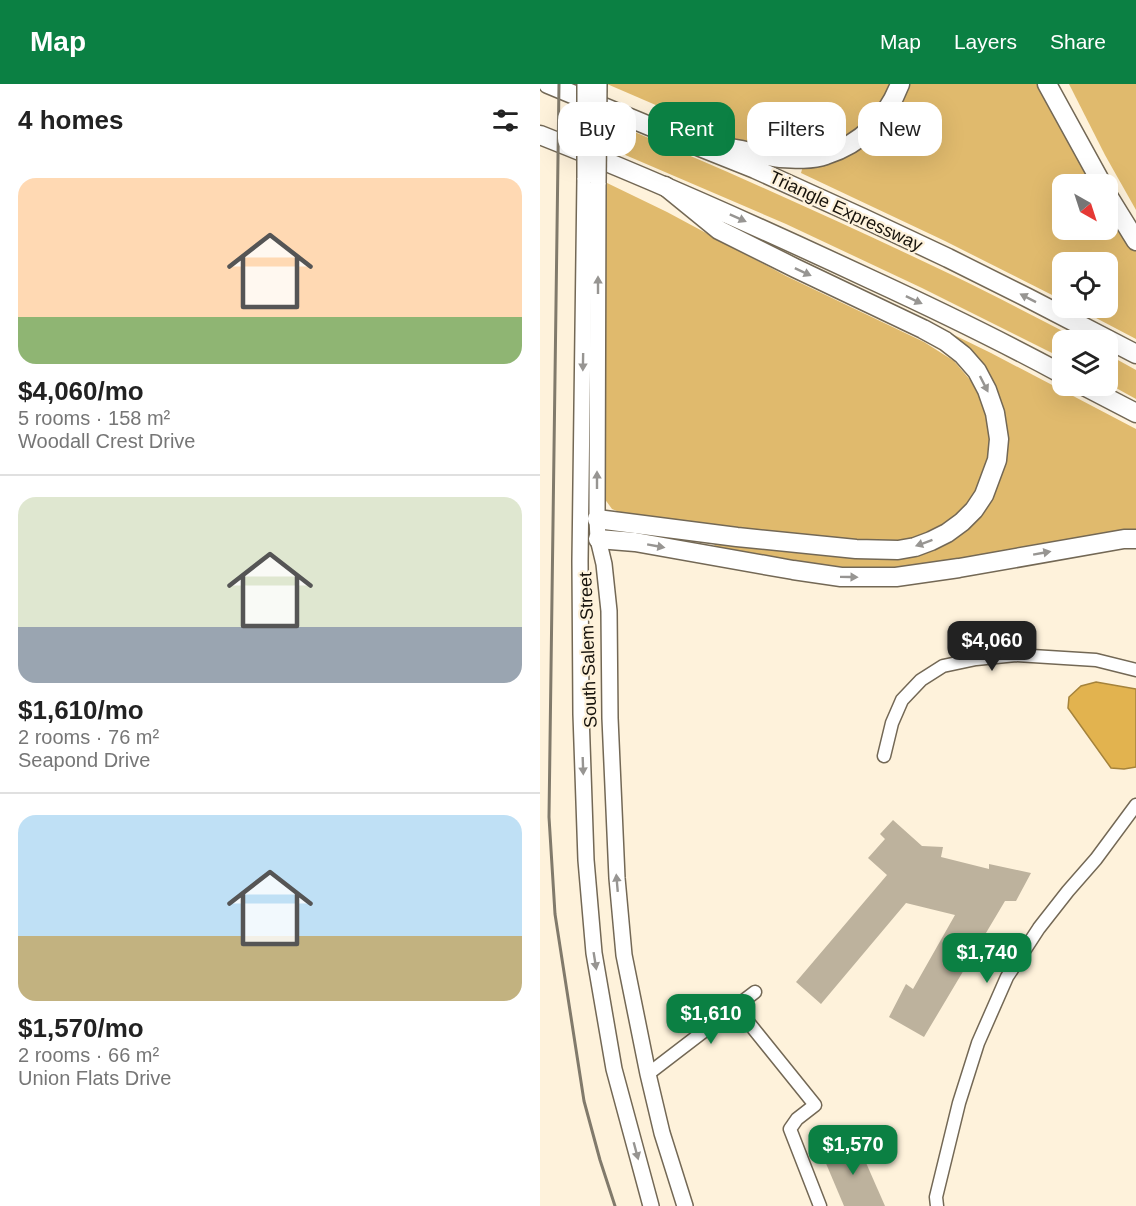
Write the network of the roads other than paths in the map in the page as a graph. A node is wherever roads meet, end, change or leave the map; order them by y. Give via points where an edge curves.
1 (548, 84) edge
2 (585, 84) edge
3 (599, 84) edge
4 (900, 84) edge
5 (1047, 84) edge
6 (648, 125) edge
7 (540, 135) edge
8 (735, 148) edge
9 (722, 156) edge
10 (1096, 174) edge
11 (591, 180) junction
12 (665, 186) junction
13 (1118, 212) edge
14 (1136, 242) edge
15 (1136, 354) edge
16 (1052, 369) edge
17 (1103, 396) edge
18 (1136, 414) edge
19 (589, 519) junction
20 (589, 538) junction
21 (1136, 539) edge
22 (1136, 670) edge
23 (884, 756) dead end
24 (1136, 805) edge
25 (755, 993) dead end
26 (736, 1007) junction
27 (648, 1074) junction
28 (651, 1206) edge
29 (686, 1206) edge
30 (820, 1206) edge
31 (937, 1206) edge

1 - 6 highway, Triangle Expressway
2 - 11 main road, South Salem Street, bridge
3 - 11 main road, South Salem Street, bridge
4 - 8 highway via 883,116 866,134 825,156 780,158
5 - 10 highway
7 - 12 highway
15 -> 9 highway, Triangle Expressway via 948,258
11 - 19 main road, South Salem Street
12 -> 16 highway via 928,306
12 -> 19 highway via 719,230 945,341 977,371 987,390 999,439 997,460 984,495 962,522 931,541 898,550 856,549
13 - 14 highway
17 - 18 highway
19 - 20 main road, South Salem Street
20 -> 21 highway via 635,542 841,577 896,577
27 -> 20 main road, South Salem Street via 624,955 617,878 609,611 604,564
20 -> 28 main road, South Salem Street via 581,714 594,953 614,1069
22 - 23 street via 1096,660 1016,655 943,666 921,680 902,700
24 - 31 street via 1039,928 1007,977 978,1043 959,1103
25 - 26 street
26 - 27 street
26 - 30 street via 815,1105 790,1129
27 - 29 main road, South Salem Street

